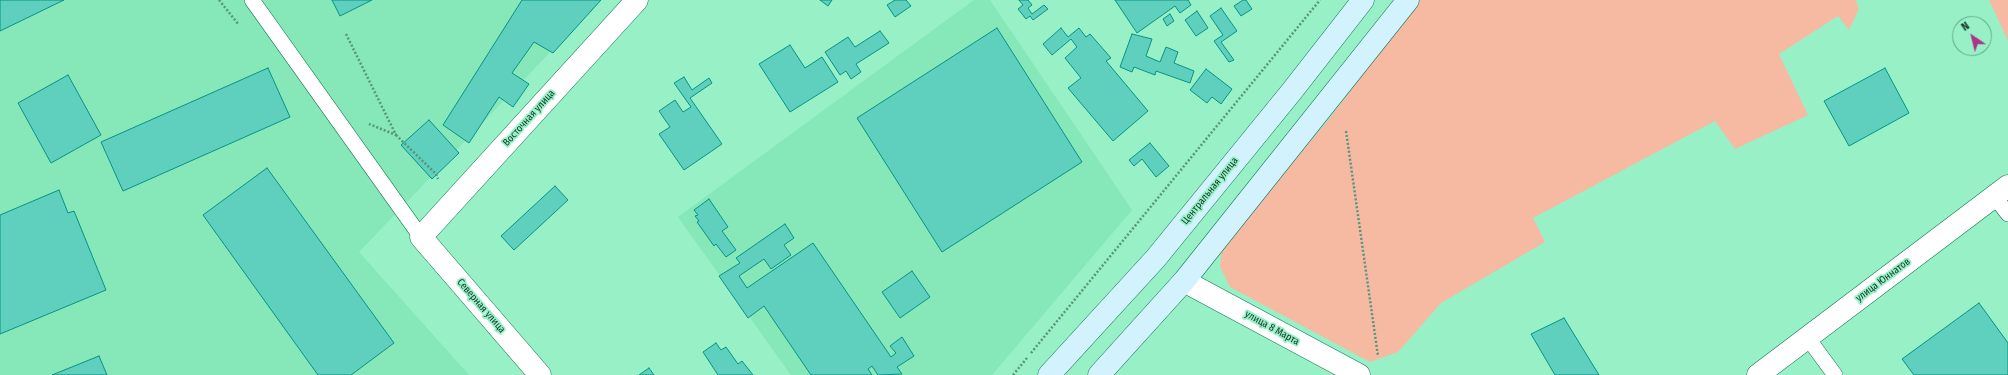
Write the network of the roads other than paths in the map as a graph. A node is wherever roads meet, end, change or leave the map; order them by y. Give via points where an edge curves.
1 (252, 0) edge
2 (637, 0) edge
3 (1363, 0) edge
4 (1408, 0) edge
5 (2001, 191) edge
6 (2008, 214) edge
7 (421, 237) junction
8 (1184, 281) junction
9 (1807, 337) junction
10 (540, 375) edge
11 (1049, 375) edge
12 (1099, 375) edge
13 (1359, 375) edge
14 (1758, 375) edge
15 (1835, 375) edge

1 - 7 lane
2 - 7 street, Восточная улица
3 - 11 main road, Центральная улица via 1156,258
4 - 8 main road
5 - 6 lane
5 - 9 street, улица Юннатов
7 - 10 street, Северная улица
8 - 12 main road
8 - 13 street, улица 8 Марта
9 - 14 street, улица Юннатов
9 - 15 lane

